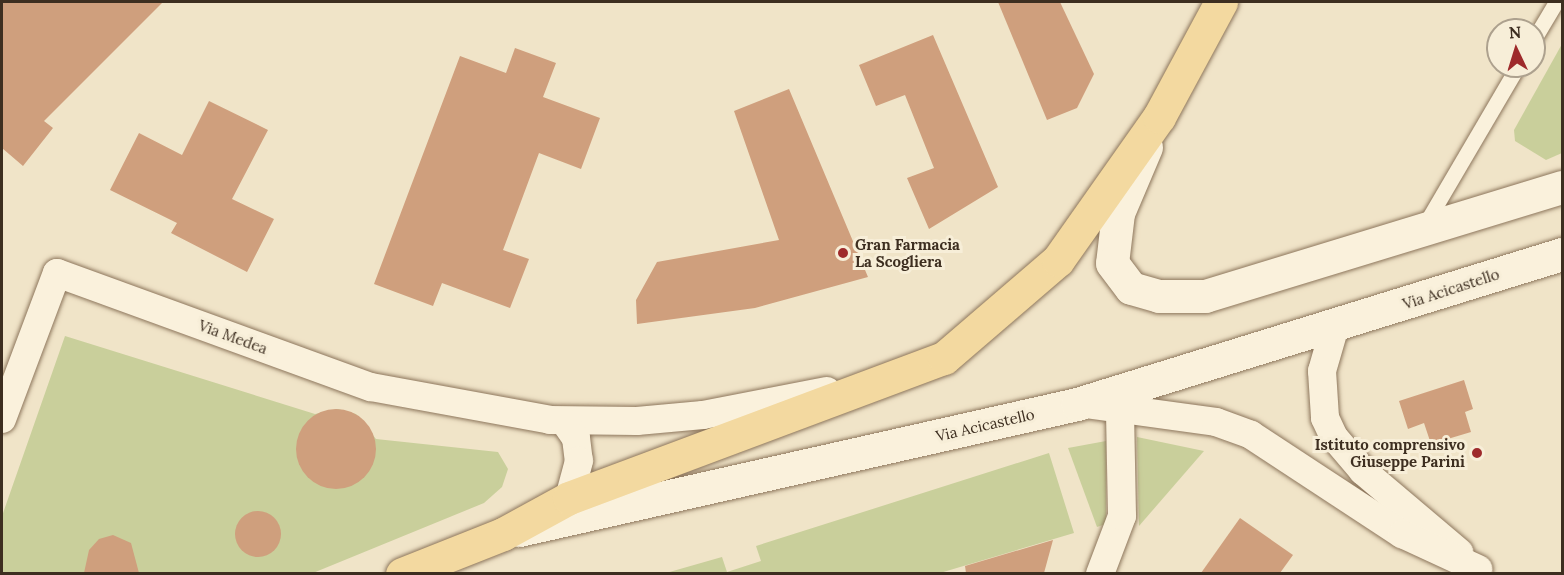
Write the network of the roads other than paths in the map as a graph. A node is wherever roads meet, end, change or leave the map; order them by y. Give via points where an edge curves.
1 (1221, 2) edge
2 (1556, 2) edge
3 (1546, 19) edge
4 (1511, 78) edge
5 (1158, 117) junction
6 (1563, 187) edge
7 (1420, 234) junction
8 (1563, 254) edge
9 (1335, 326) junction
10 (899, 376) junction
11 (1077, 404) junction
12 (1120, 407) junction
13 (2, 419) edge
14 (564, 421) junction
15 (569, 498) junction
16 (503, 534) junction
17 (1480, 571) edge
18 (402, 573) edge
19 (1100, 573) edge

1 - 5 main road
2 - 3 lane
4 - 7 lane
5 - 7 main road via 1111,245 1118,277 1159,296 1205,296
5 - 10 main road via 1058,260 944,358
6 - 7 main road
8 - 9 main road, Via Acicastello
9 - 11 main road, Via Acicastello
9 - 17 street via 1322,371 1325,418 1334,437 1363,471
10 - 14 street via 703,415
10 - 15 main road
11 - 12 street
11 - 16 main road, Via Acicastello
12 - 17 street via 1216,422 1251,435 1402,534
12 - 19 street via 1122,516
13 - 14 street, Via Medea via 57,273 371,387
14 - 15 street via 576,438 579,462
15 - 16 main road
16 - 18 main road, Via Acicastello

